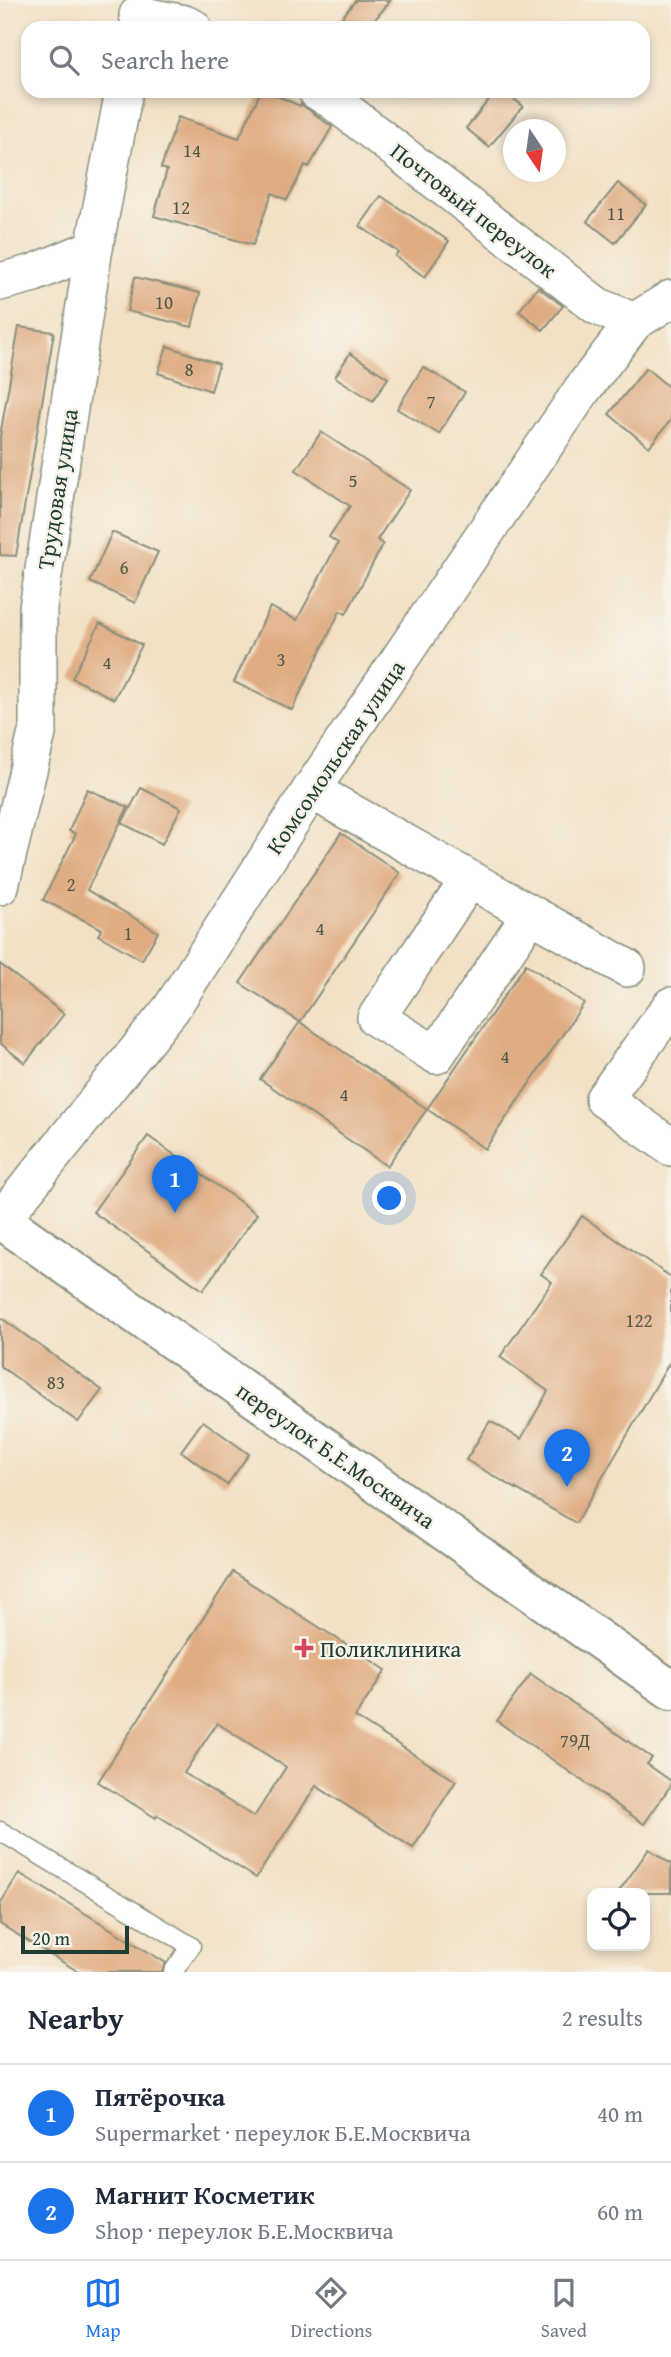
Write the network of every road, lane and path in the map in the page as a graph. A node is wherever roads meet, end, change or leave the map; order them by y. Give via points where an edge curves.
1 (137, 14) edge
2 (170, 21) edge
3 (123, 98) edge
4 (329, 98) edge
5 (94, 247) junction
6 (0, 282) edge
7 (671, 299) edge
8 (634, 322) junction
9 (311, 790) junction
10 (469, 880) junction
11 (0, 886) edge
12 (530, 915) junction
13 (627, 968) dead end
14 (671, 1006) edge
15 (671, 1147) edge
16 (1, 1219) edge
17 (671, 1690) edge
18 (0, 1831) edge
19 (173, 1972) edge

1 - 2 street
3 - 5 street, Трудовая улица
4 - 8 street, Почтовый переулок via 597,306
5 - 6 street
5 - 11 street, Трудовая улица via 38,608 38,729
7 - 8 street, Комсомольская улица
8 - 9 street, Комсомольская улица via 582,390
9 - 10 street
9 - 16 street, Комсомольская улица via 171,1009
10 - 12 street
10 - 12 street via 376,1018 436,1055
12 - 13 street
14 - 15 street via 604,1099
16 - 17 street, переулок Б.Е.Москвича
18 - 19 lane via 191,1946

